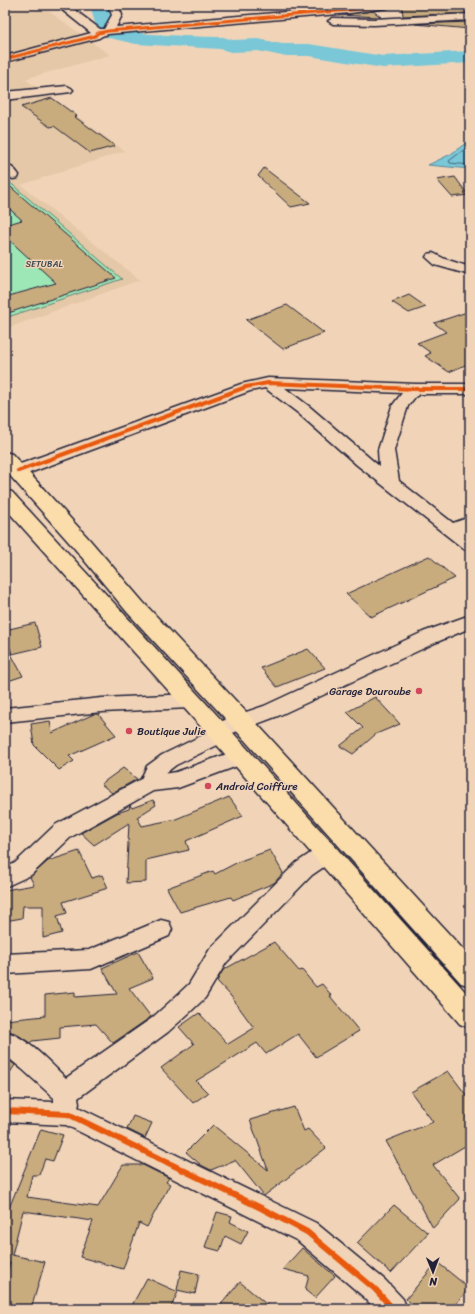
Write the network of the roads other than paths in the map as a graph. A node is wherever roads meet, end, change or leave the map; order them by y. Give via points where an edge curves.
1 (61, 5) edge
2 (113, 5) edge
3 (387, 5) edge
4 (270, 16) junction
5 (470, 17) edge
6 (103, 32) junction
7 (5, 59) edge
8 (67, 90) dead end
9 (5, 96) edge
10 (434, 257) dead end
11 (470, 271) edge
12 (470, 381) edge
13 (268, 383) junction
14 (416, 389) junction
15 (453, 389) junction
16 (470, 390) edge
17 (11, 465) edge
18 (391, 482) junction
19 (5, 496) edge
20 (470, 522) edge
21 (452, 530) junction
22 (470, 545) edge
23 (470, 621) edge
24 (190, 701) junction
25 (5, 715) edge
26 (241, 721) junction
27 (219, 733) junction
28 (241, 757) junction
29 (149, 784) junction
30 (326, 854) junction
31 (5, 878) edge
32 (161, 929) dead end
33 (5, 964) edge
34 (470, 975) edge
35 (470, 1016) edge
36 (5, 1041) edge
37 (67, 1103) junction
38 (5, 1110) edge
39 (393, 1309) edge

1 - 6 street
2 - 6 street via 117,15
3 - 4 street
4 - 5 street via 363,23
4 - 6 street
6 - 7 street
8 - 9 street
10 - 11 street via 440,262
12 - 15 street
13 - 14 street
13 - 17 street via 246,387
13 - 18 street
14 - 15 street
14 - 18 street via 400,406 386,450
15 - 16 street
17 - 26 main road via 135,607
18 - 21 street
19 - 24 main road
20 - 21 street
21 - 22 street
23 - 26 street via 271,711
24 - 25 street via 102,704
24 - 27 main road
26 - 27 street
26 - 34 main road
27 - 28 main road
27 - 29 street via 169,760 154,771
28 - 29 street via 178,780
28 - 30 main road
29 - 31 street via 63,830 23,869
30 - 35 main road
30 - 37 street via 304,869 218,956 197,991
32 - 33 street via 91,958
36 - 37 street via 31,1062
37 - 38 street
37 - 39 street via 307,1232 375,1289

